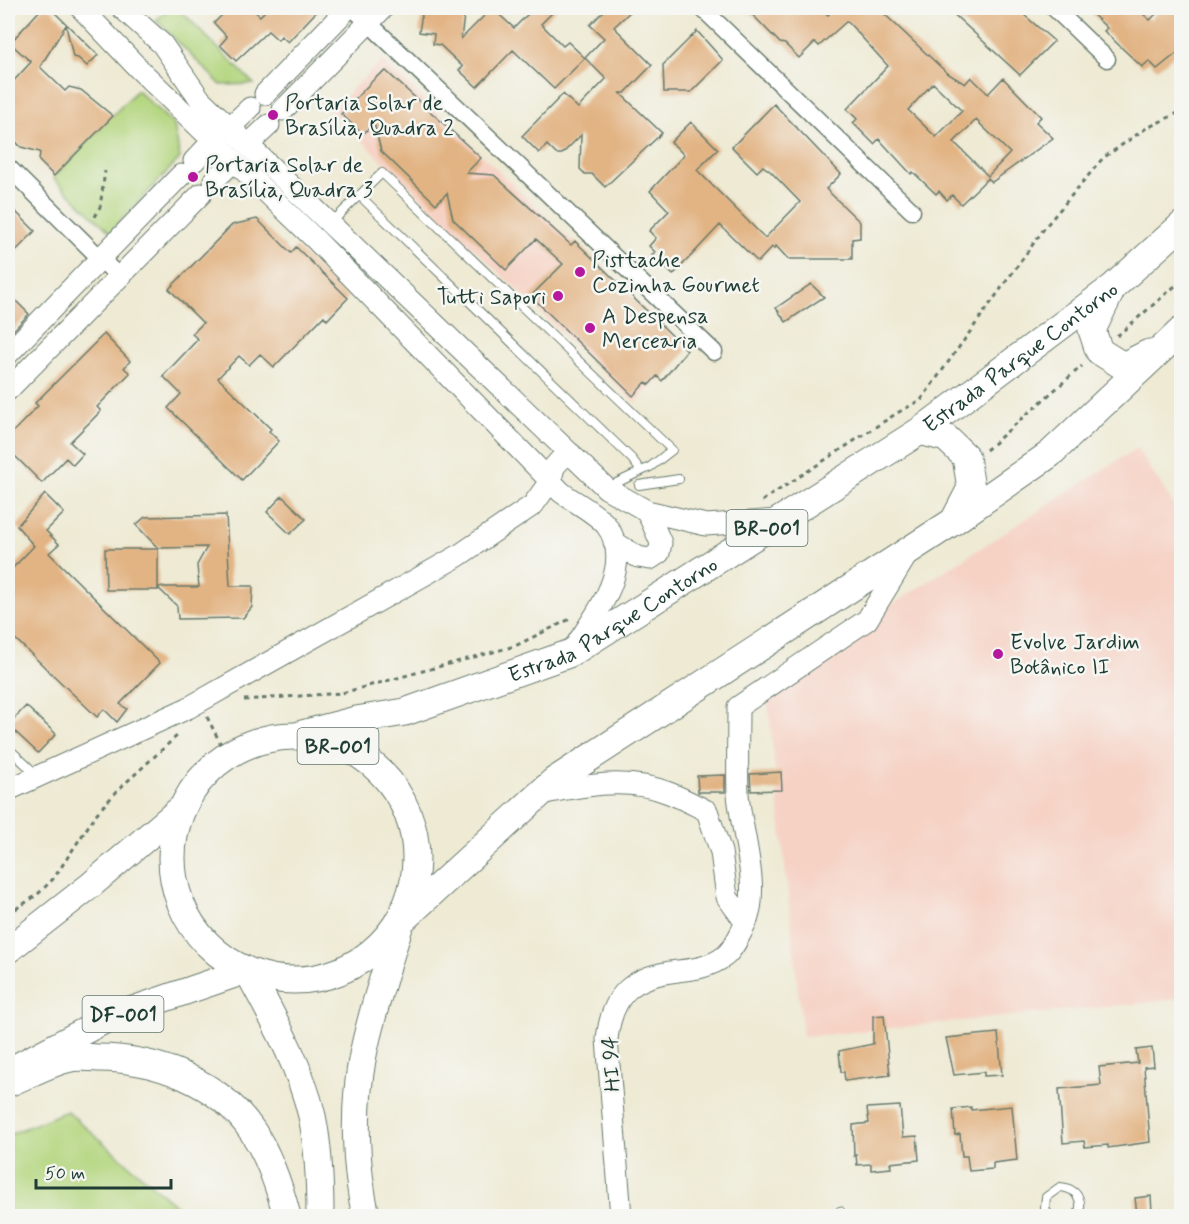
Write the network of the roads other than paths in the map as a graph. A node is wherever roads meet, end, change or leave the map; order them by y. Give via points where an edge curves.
1 (122, 8) edge
2 (350, 8) edge
3 (382, 8) edge
4 (702, 8) edge
5 (1054, 8) edge
6 (83, 9) edge
7 (368, 23) junction
8 (162, 44) junction
9 (1107, 59) dead end
10 (139, 69) junction
11 (264, 94) junction
12 (282, 111) junction
13 (230, 127) junction
14 (213, 141) junction
15 (249, 144) junction
16 (234, 161) junction
17 (8, 168) edge
18 (181, 175) junction
19 (201, 194) junction
20 (359, 195) junction
21 (912, 211) dead end
22 (331, 224) junction
23 (1182, 225) edge
24 (316, 240) junction
25 (100, 259) junction
26 (119, 277) junction
27 (1113, 287) junction
28 (1175, 336) edge
29 (714, 352) dead end
30 (8, 354) edge
31 (8, 390) edge
32 (920, 431) junction
33 (571, 454) junction
34 (650, 467) junction
35 (640, 471) junction
36 (679, 479) dead end
37 (551, 480) junction
38 (606, 488) junction
39 (639, 499) junction
40 (779, 520) junction
41 (954, 521) junction
42 (614, 542) junction
43 (912, 548) junction
44 (571, 653) junction
45 (302, 734) junction
46 (8, 748) edge
47 (38, 776) junction
48 (8, 790) edge
49 (539, 794) junction
50 (179, 810) junction
51 (400, 924) junction
52 (746, 924) junction
53 (8, 950) edge
54 (247, 972) junction
55 (8, 1072) edge
56 (8, 1083) edge
57 (287, 1216) edge
58 (320, 1216) edge
59 (366, 1216) edge
60 (621, 1216) edge
61 (1049, 1216) edge
62 (1077, 1216) edge

1 - 8 street
2 - 7 street
2 - 11 street
3 - 7 street
4 - 21 street
5 - 9 street
6 - 10 street
7 - 12 street
7 - 29 street
8 - 10 street via 144,56
8 - 13 street via 200,99
10 - 14 street
11 - 12 street
11 - 13 street
12 - 15 street
13 - 15 street
14 - 16 street
14 - 18 street
15 - 22 street
16 - 19 street
16 - 24 street
17 - 25 street
18 - 19 street
18 - 25 street
19 - 26 street
20 - 22 lane
20 - 34 lane via 382,173 672,450
20 - 35 lane
22 - 24 lane
22 - 33 street
23 - 27 highway, Estrada Parque Contorno / BR-001
24 - 37 street
25 - 26 street
25 - 30 street
26 - 31 street
27 - 28 highway via 1092,330 1099,351 1123,366
27 - 32 highway, Estrada Parque Contorno / BR-001
28 - 41 highway, BR-001 via 1050,454
32 - 40 highway, Estrada Parque Contorno / BR-001
32 - 41 highway via 946,438 966,457 971,488
33 - 37 street via 554,467
33 - 38 street
34 - 35 lane
34 - 39 lane
35 - 38 lane
36 - 39 lane
37 - 42 street via 605,525
37 - 47 street via 533,505 458,556 188,708
38 - 39 street
39 - 40 street via 706,525
39 - 42 street via 662,543 659,553 650,559 638,557
40 - 44 highway, Estrada Parque Contorno / BR-001
41 - 43 highway, BR-001
42 - 44 street via 617,558 613,582
43 - 49 highway, BR-001
43 - 52 street via 867,620 738,706 738,794 752,898
44 - 45 highway, Estrada Parque Contorno / BR-001 via 405,712
45 - 50 highway, BR-001 via 262,738 226,754 199,778
45 - 51 highway, BR-001 via 362,753 404,799 419,860
46 - 47 lane
47 - 48 street
49 - 51 highway, BR-001
49 - 52 street via 587,785 638,785 668,792 707,812 721,852 727,897
50 - 53 main road
50 - 54 highway, BR-001 via 170,857 179,904 205,944
51 - 54 highway, BR-001 via 358,965 304,982
51 - 59 highway, BR-001 via 362,1061 356,1126
52 - 60 street, HI 94 via 727,955 712,964 664,972 634,983 619,997 609,1018 607,1039
54 - 55 main road, DF-001 via 111,1017
54 - 58 highway, BR-001 via 286,1043 312,1115 320,1173
56 - 57 highway via 71,1058 126,1058 164,1067 198,1084 230,1107 253,1132
61 - 62 lane via 1046,1197 1060,1187 1077,1194 1081,1206

